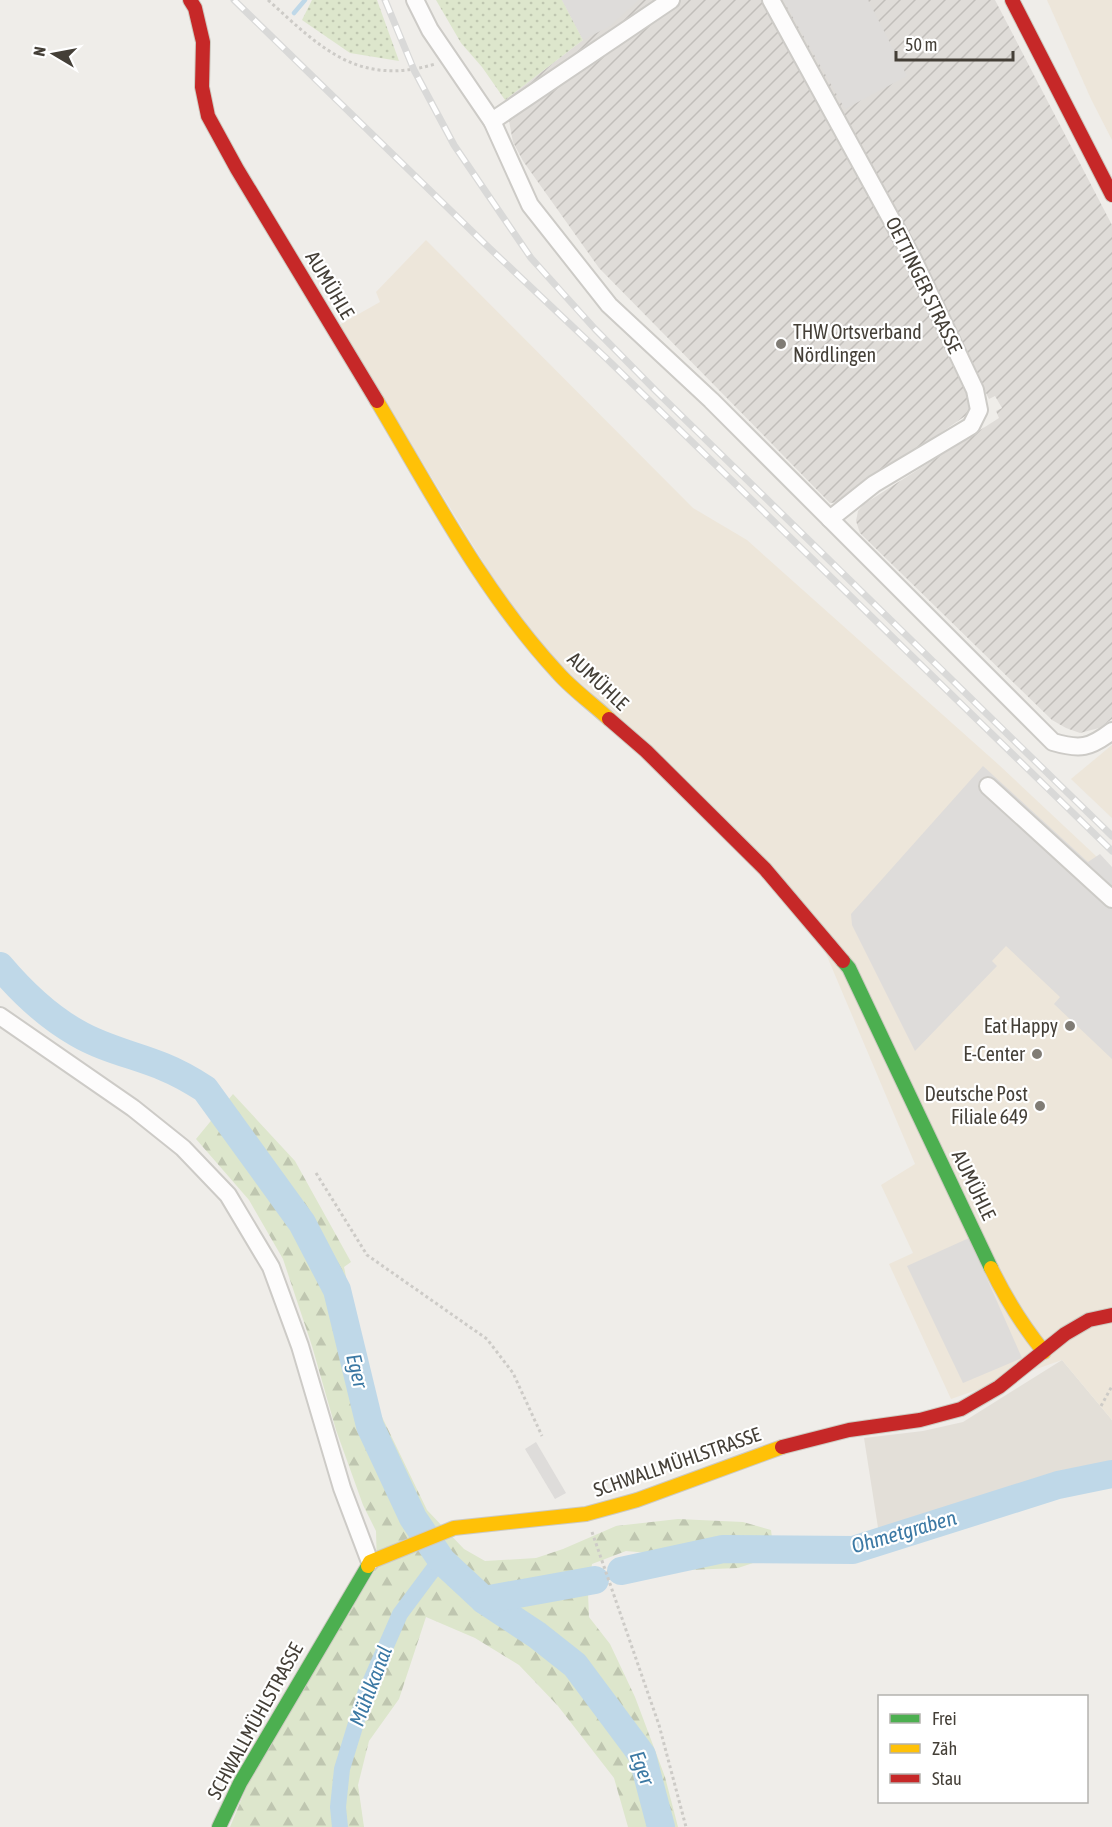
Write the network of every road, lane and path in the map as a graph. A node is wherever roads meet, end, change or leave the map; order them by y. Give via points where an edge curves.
1 (190, 0) edge
2 (268, 0) edge
3 (415, 0) edge
4 (671, 0) edge
5 (771, 0) edge
6 (1012, 0) edge
7 (451, 58) junction
8 (492, 121) junction
9 (1112, 195) edge
10 (830, 519) junction
11 (1112, 731) edge
12 (988, 786) dead end
13 (1112, 900) edge
14 (0, 1016) edge
15 (316, 1173) dead end
16 (1112, 1315) edge
17 (1044, 1352) junction
18 (1112, 1386) edge
19 (1101, 1406) dead end
20 (542, 1436) dead end
21 (586, 1514) junction
22 (369, 1562) junction
23 (219, 1827) edge
24 (686, 1827) edge

1 - 17 street, AUMÜHLE via 203,42 202,87 208,116 462,547 497,598 559,674 646,751 765,869 849,968 1002,1291
2 - 7 path via 320,45 368,70 414,70
3 - 7 street via 430,30
4 - 8 street
5 - 10 street, OETTINGER STRASSE via 913,259 975,390 979,410 971,426 873,484
6 - 9 street
7 - 8 street
8 - 10 street via 531,205 609,305
10 - 11 street via 1053,742 1073,748 1090,746
12 - 13 street
14 - 22 street via 133,1108 183,1148 228,1195 271,1267
15 - 20 path via 368,1255 487,1339 513,1373
16 - 17 street, SCHWALLMÜHLSTRASSE via 1089,1320
17 - 21 street, SCHWALLMÜHLSTRASSE via 999,1387 961,1408 920,1420 799,1441 637,1500
18 - 19 path
21 - 22 street, SCHWALLMÜHLSTRASSE via 454,1528
21 - 24 path via 659,1725
22 - 23 street, SCHWALLMÜHLSTRASSE via 240,1783

